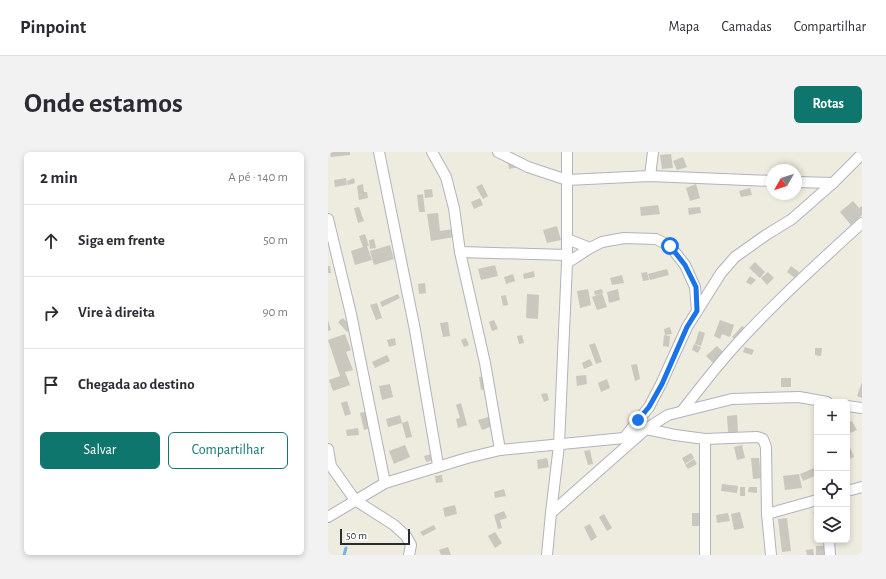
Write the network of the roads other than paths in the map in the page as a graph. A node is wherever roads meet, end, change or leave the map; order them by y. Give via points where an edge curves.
1 (379, 152) edge
2 (432, 152) edge
3 (498, 152) edge
4 (567, 152) edge
5 (653, 152) edge
6 (862, 154) edge
7 (650, 176) junction
8 (567, 180) junction
9 (766, 181) edge
10 (802, 182) edge
11 (833, 183) junction
12 (328, 219) edge
13 (862, 224) edge
14 (567, 239) junction
15 (590, 248) junction
16 (460, 252) junction
17 (567, 259) junction
18 (697, 311) junction
19 (814, 400) edge
20 (850, 406) edge
21 (862, 408) edge
22 (682, 411) junction
23 (646, 429) junction
24 (624, 438) junction
25 (636, 438) junction
26 (705, 438) junction
27 (560, 445) junction
28 (328, 448) edge
29 (500, 450) junction
30 (330, 465) edge
31 (438, 465) junction
32 (385, 482) junction
33 (862, 487) edge
34 (850, 490) edge
35 (355, 500) junction
36 (814, 501) edge
37 (551, 513) junction
38 (767, 514) junction
39 (328, 517) edge
40 (829, 543) edge
41 (409, 555) edge
42 (548, 555) edge
43 (705, 555) edge
44 (770, 555) edge
45 (830, 555) edge

1 - 31 street via 415,330
2 - 16 street via 446,177 453,202
3 - 8 street via 528,167
4 - 8 street
5 - 7 street
6 - 11 street
7 - 8 street
7 - 9 street
8 - 14 street
10 - 11 street
11 - 18 street via 792,219 735,258 715,281
12 - 32 street via 351,314
13 - 22 street via 804,275 734,347
14 - 15 street
14 - 17 street
15 - 17 street
15 - 18 street via 602,242 624,238 656,239 670,246 685,265 696,287
16 - 17 street
16 - 29 street via 485,363
17 - 27 street
18 - 24 street via 649,407
19 - 22 street via 799,397 732,399
20 - 21 street
22 - 23 street via 668,415
23 - 25 street
23 - 26 street
24 - 25 street
24 - 27 street
25 - 37 street
26 - 38 street via 757,436 763,439 766,447
26 - 43 street
27 - 29 street
27 - 37 street
28 - 30 street
29 - 31 street
30 - 35 street
31 - 32 street
32 - 35 street
33 - 34 street
35 - 39 street
35 - 41 street via 394,525 406,536 411,545
36 - 38 street
37 - 42 street
38 - 44 street
40 - 45 street

